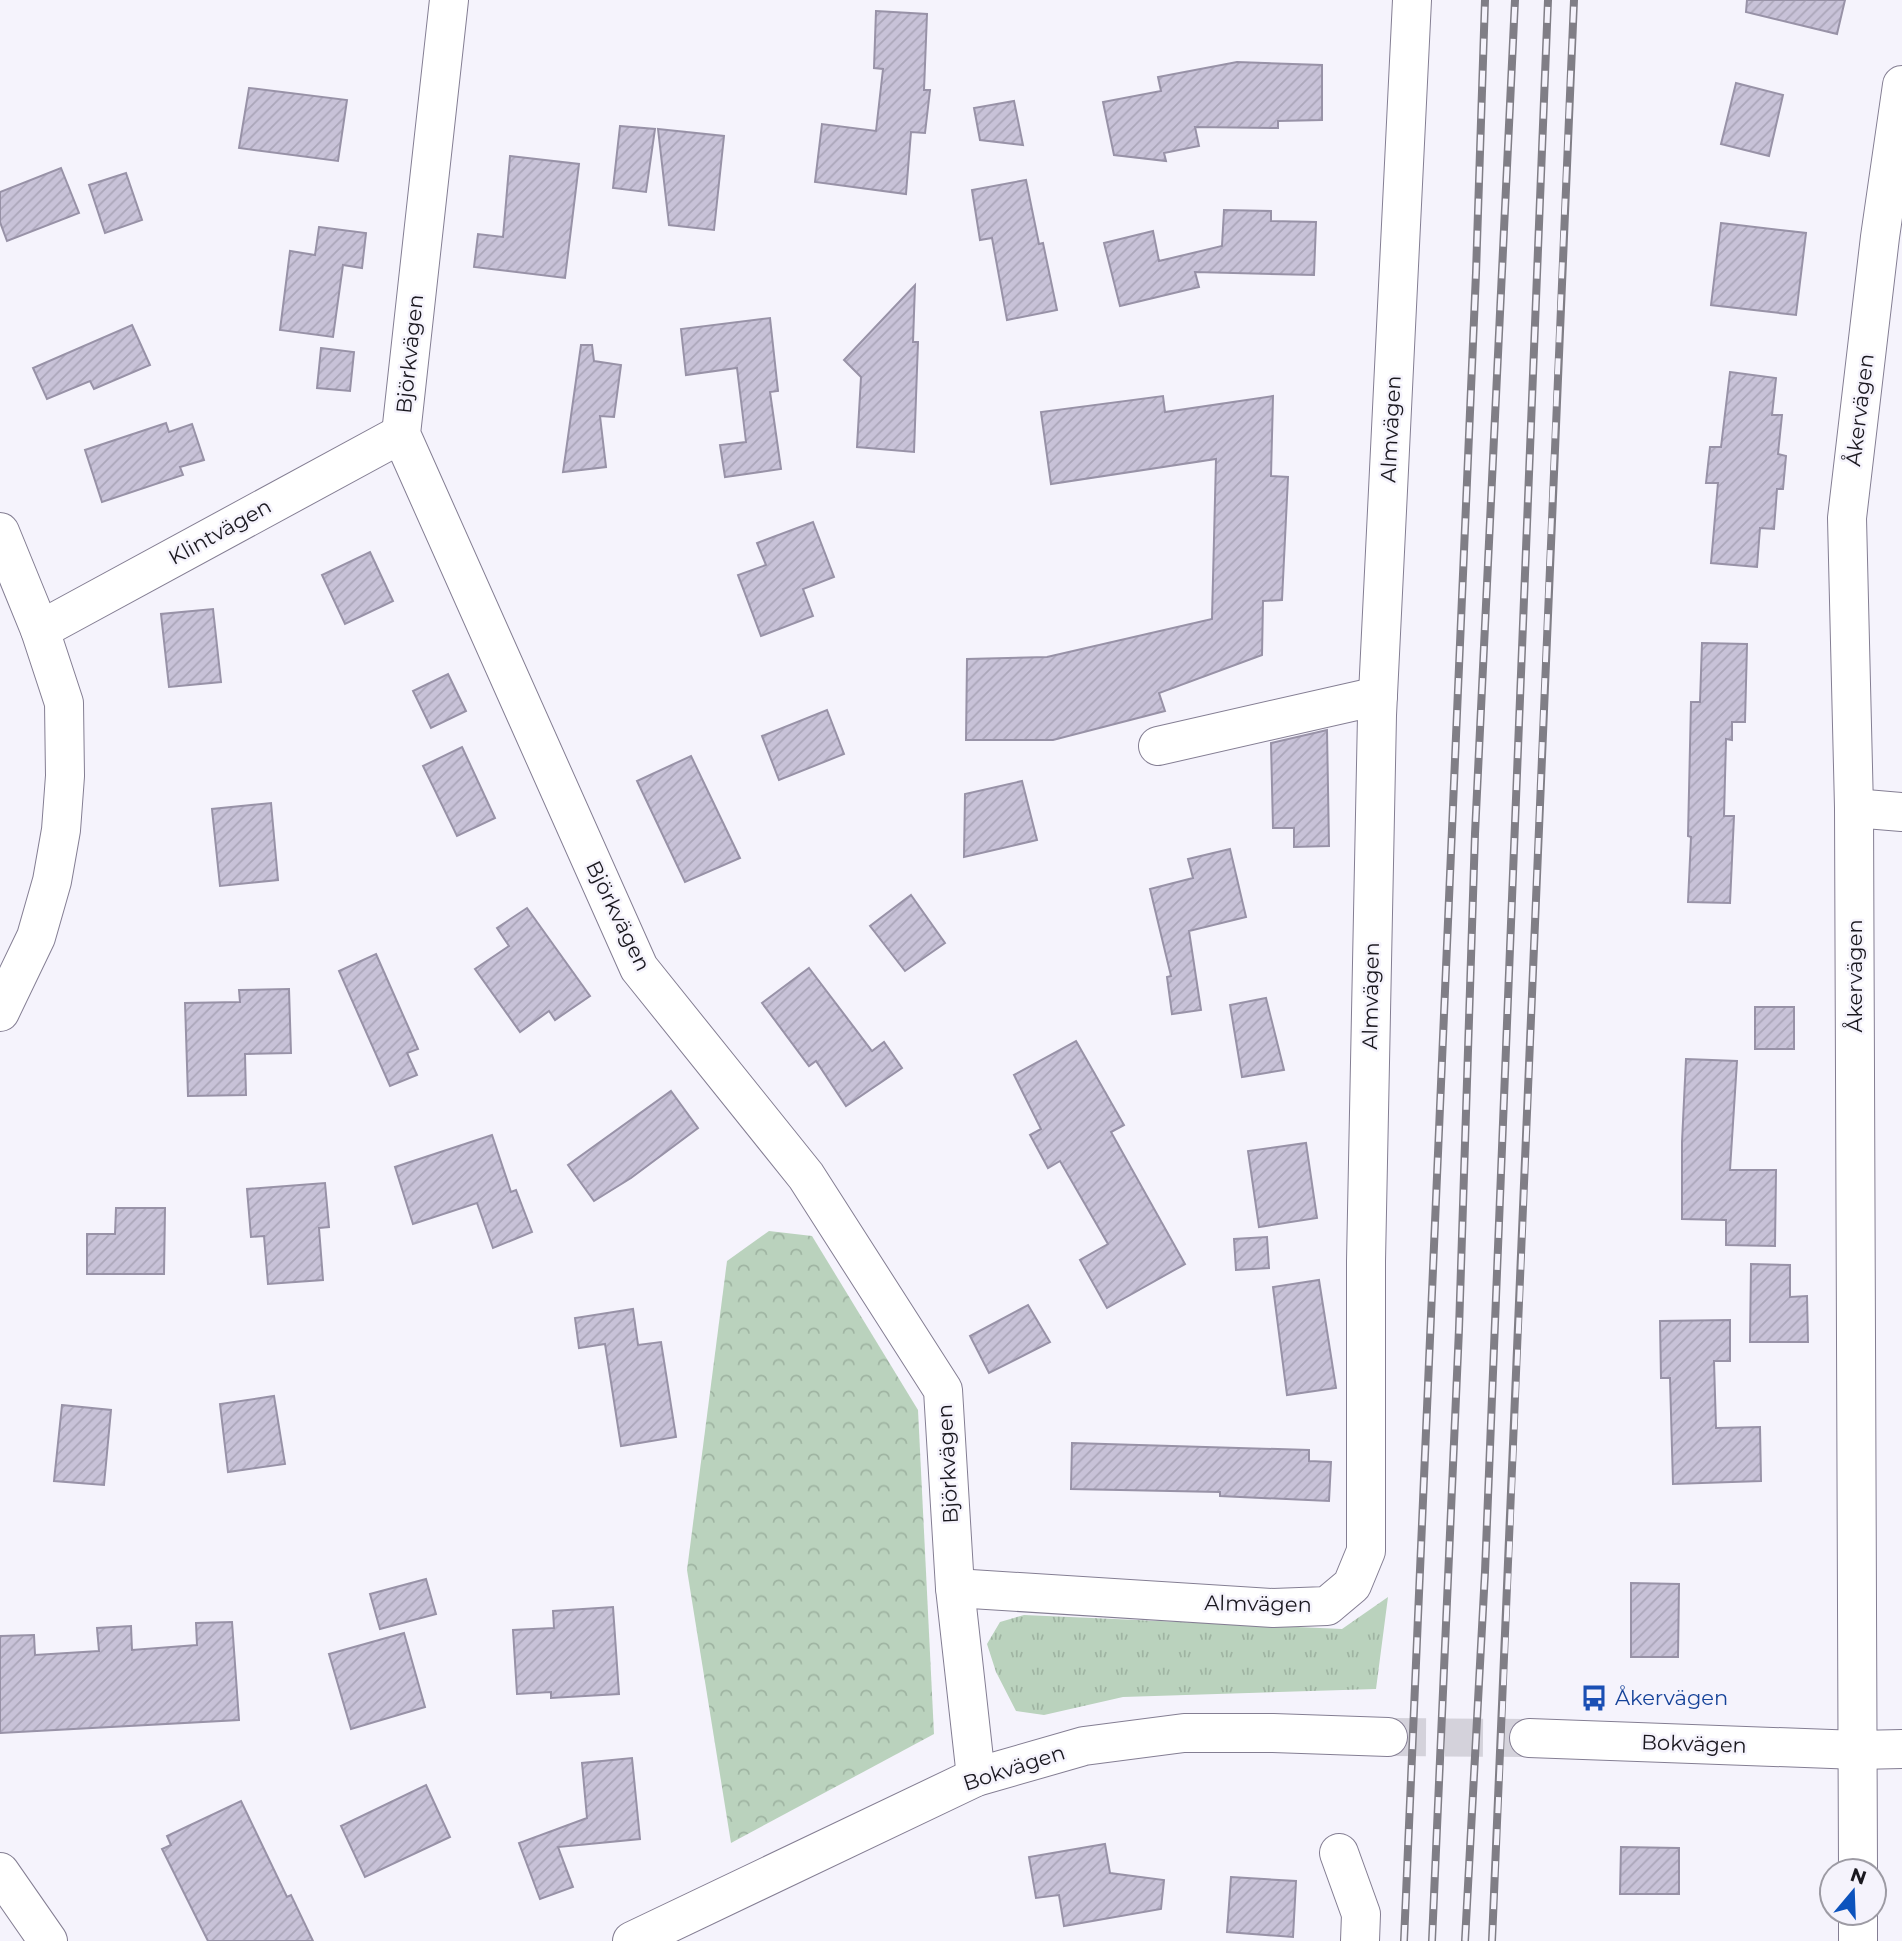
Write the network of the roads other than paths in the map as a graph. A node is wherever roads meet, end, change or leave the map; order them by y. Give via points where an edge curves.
1 (449, 0) edge
2 (1412, 0) edge
3 (1902, 85) edge
4 (401, 434) junction
5 (0, 532) edge
6 (40, 630) junction
7 (1378, 696) junction
8 (1158, 746) dead end
9 (1854, 808) junction
10 (1902, 812) edge
11 (0, 1012) edge
12 (955, 1588) junction
13 (1388, 1737) tunnel mouth
14 (1530, 1738) tunnel mouth
15 (1902, 1749) edge
16 (1858, 1750) junction
17 (976, 1777) junction
18 (1339, 1853) dead end
19 (1858, 1857) edge
20 (0, 1872) edge
21 (48, 1941) edge
22 (632, 1941) edge
23 (1360, 1941) edge

1 - 4 street, Björkvägen
2 - 7 street, Almvägen
3 - 9 street, Åkervägen via 1847,519
4 - 6 street, Klintvägen
4 - 12 street, Björkvägen via 639,968 806,1176 943,1390
5 - 6 street
6 - 11 street via 64,703 61,830 36,937
7 - 8 street
7 - 12 street, Almvägen via 1366,1261 1366,1551 1352,1585 1327,1606 1273,1608
9 - 10 street
9 - 16 street, Åkervägen
12 - 17 street, Björkvägen
13 - 17 street, Bokvägen via 1184,1733 1084,1746
14 - 16 street, Bokvägen
15 - 16 street, Bokvägen
16 - 19 street, Åkervägen
17 - 22 street, Bokvägen
18 - 23 street via 1361,1914
20 - 21 street

